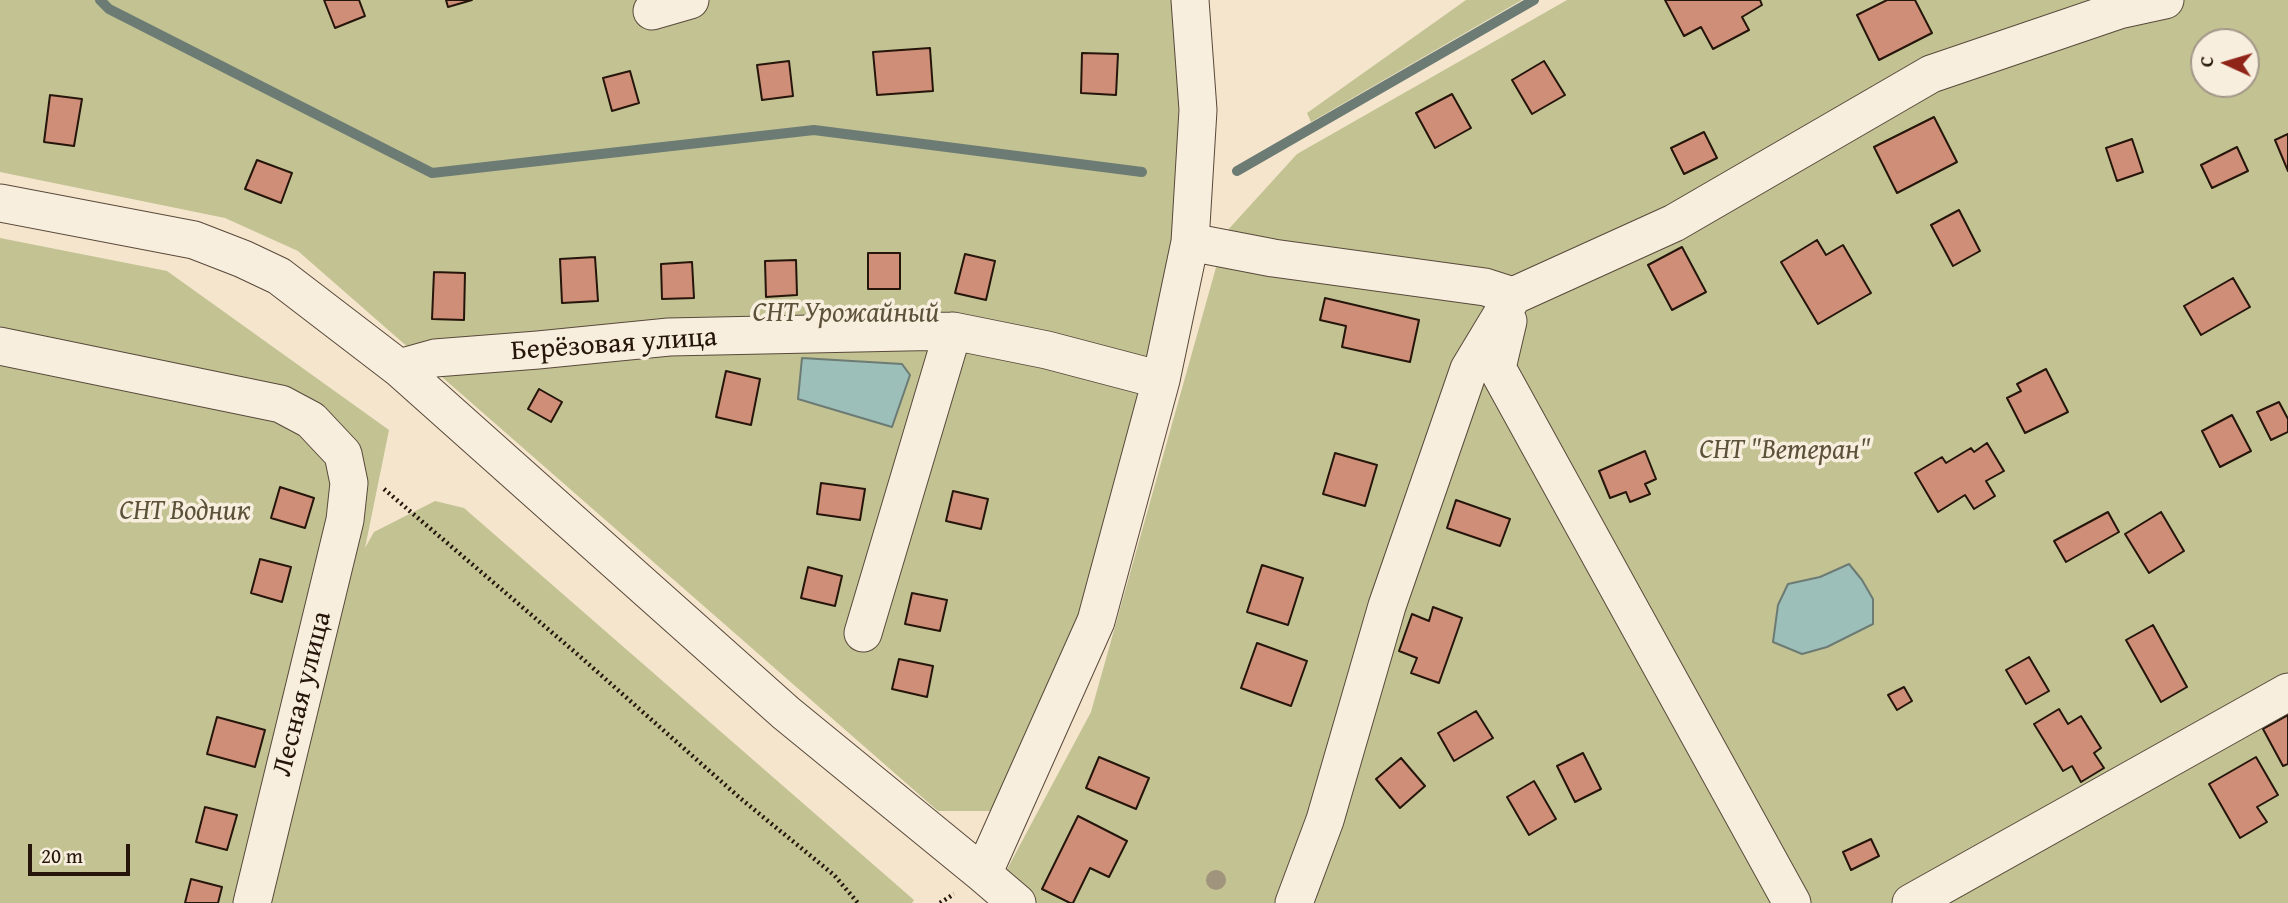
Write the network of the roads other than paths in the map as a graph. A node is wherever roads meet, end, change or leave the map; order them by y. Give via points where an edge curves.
1 (690, 0) edge
2 (1190, 0) edge
3 (2165, 0) edge
4 (652, 11) dead end
5 (0, 203) edge
6 (1190, 242) junction
7 (1513, 296) junction
8 (953, 331) junction
9 (0, 346) edge
10 (399, 368) junction
11 (1161, 380) junction
12 (863, 633) dead end
13 (2288, 692) edge
14 (984, 874) junction
15 (252, 903) edge
16 (1017, 903) edge
17 (1294, 903) edge
18 (1792, 903) edge
19 (1911, 903) edge

1 - 4 street
2 - 6 street via 1198,110
3 - 7 street via 1931,74 1674,223
5 - 10 street via 194,240 243,258 279,276
6 - 7 street via 1485,287
6 - 11 street
7 - 17 street via 1469,369 1387,607 1325,820
7 - 18 street via 1497,368
8 - 10 street, Берёзовая улица via 669,337 435,358
8 - 11 street, Берёзовая улица
8 - 12 street
9 - 15 street, Лесная улица via 281,404 311,420 343,454 349,483 345,520
10 - 14 street via 786,713
11 - 14 street via 1096,621
13 - 19 street
14 - 16 street

